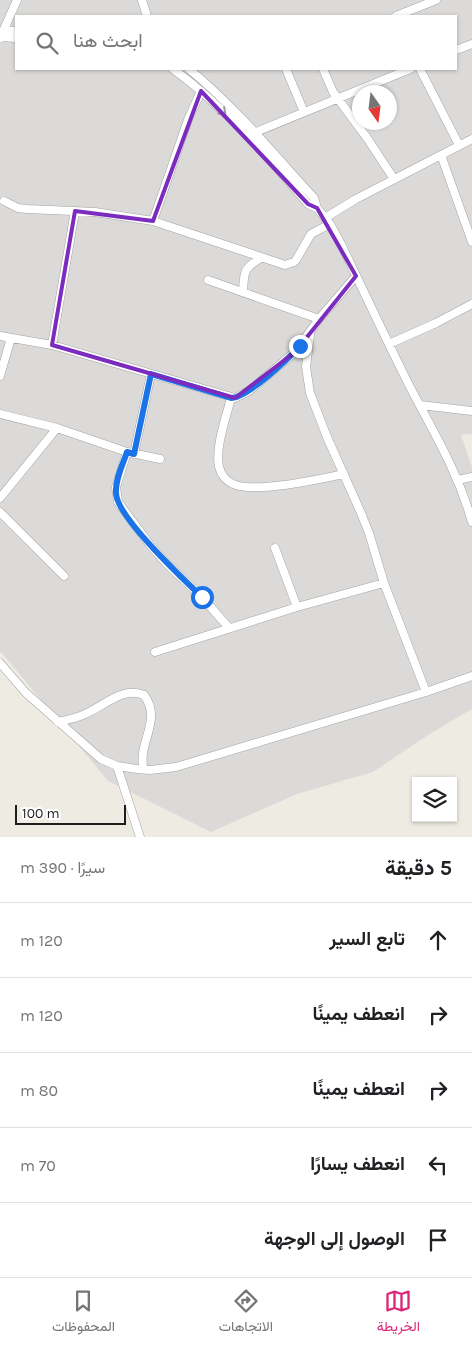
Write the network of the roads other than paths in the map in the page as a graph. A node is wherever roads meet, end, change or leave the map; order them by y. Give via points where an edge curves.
1 (17, 0) edge
2 (436, 0) edge
3 (146, 1) edge
4 (147, 15) edge
5 (398, 15) edge
6 (15, 31) edge
7 (1, 35) edge
8 (15, 38) edge
9 (472, 44) edge
10 (457, 50) edge
11 (174, 70) edge
12 (190, 70) edge
13 (286, 70) edge
14 (323, 70) edge
15 (408, 70) edge
16 (420, 70) edge
17 (201, 91) junction
18 (338, 99) junction
19 (304, 112) junction
20 (251, 134) junction
21 (472, 139) edge
22 (458, 145) junction
23 (442, 155) junction
24 (394, 179) junction
25 (4, 201) dead end
26 (75, 211) junction
27 (153, 221) junction
28 (328, 221) junction
29 (472, 242) edge
30 (261, 258) junction
31 (356, 276) junction
32 (208, 280) dead end
33 (243, 292) junction
34 (472, 304) edge
35 (319, 319) junction
36 (310, 332) junction
37 (0, 336) edge
38 (11, 338) junction
39 (389, 344) junction
40 (52, 345) junction
41 (151, 374) junction
42 (0, 376) edge
43 (231, 398) junction
44 (420, 405) junction
45 (472, 411) edge
46 (0, 414) edge
47 (57, 428) junction
48 (131, 453) junction
49 (160, 459) dead end
50 (344, 474) junction
51 (472, 477) edge
52 (458, 480) junction
53 (0, 498) edge
54 (0, 512) edge
55 (472, 522) edge
56 (275, 548) dead end
57 (64, 576) dead end
58 (384, 584) junction
59 (297, 607) junction
60 (229, 628) junction
61 (155, 652) dead end
62 (0, 663) edge
63 (472, 676) edge
64 (426, 692) junction
65 (58, 722) junction
66 (117, 766) junction
67 (143, 769) junction
68 (140, 837) edge

1 - 7 street
2 - 5 street
3 - 4 street
6 - 7 street
7 - 8 street
9 - 10 street
11 - 17 street
12 - 20 street
13 - 19 street
14 - 18 street
15 - 18 street
16 - 22 street
17 -> 20 street
17 - 27 street
18 - 19 street
18 - 24 street
19 - 20 street
20 - 28 street via 314,198 317,208
21 - 22 street
22 - 23 street
23 - 24 street
23 - 29 street
24 - 28 street
25 - 26 street via 18,208
26 - 27 street
26 - 40 street
27 - 30 street
28 - 30 street via 311,234 294,262 285,265
28 - 31 street
30 - 33 street via 245,272
31 - 35 street
31 - 39 street
32 - 33 street
33 - 35 street
34 - 39 street
35 - 36 street
36 - 43 street via 295,352 266,377 243,395
36 - 50 street via 306,367 310,393
37 - 38 street
38 - 40 street
38 - 42 street
39 - 44 street
40 - 41 street
41 - 43 street
41 - 48 street
43 - 50 street via 218,462 222,474 232,484 288,485
44 - 45 street
44 - 52 street
46 - 47 street
47 - 48 street
47 - 53 street
48 - 49 street
48 - 60 street via 116,488 118,502 150,545
50 - 58 street via 369,534
51 - 52 street
52 - 55 street
54 - 57 street
56 - 59 street
58 - 59 street
58 - 64 street
59 - 60 street
60 - 61 street
62 - 65 street
63 - 64 street
64 - 67 street via 176,766
65 - 66 street via 100,759
65 - 67 street via 86,714 120,695 131,692 144,695 152,721 143,753
66 - 67 street
66 - 68 street

